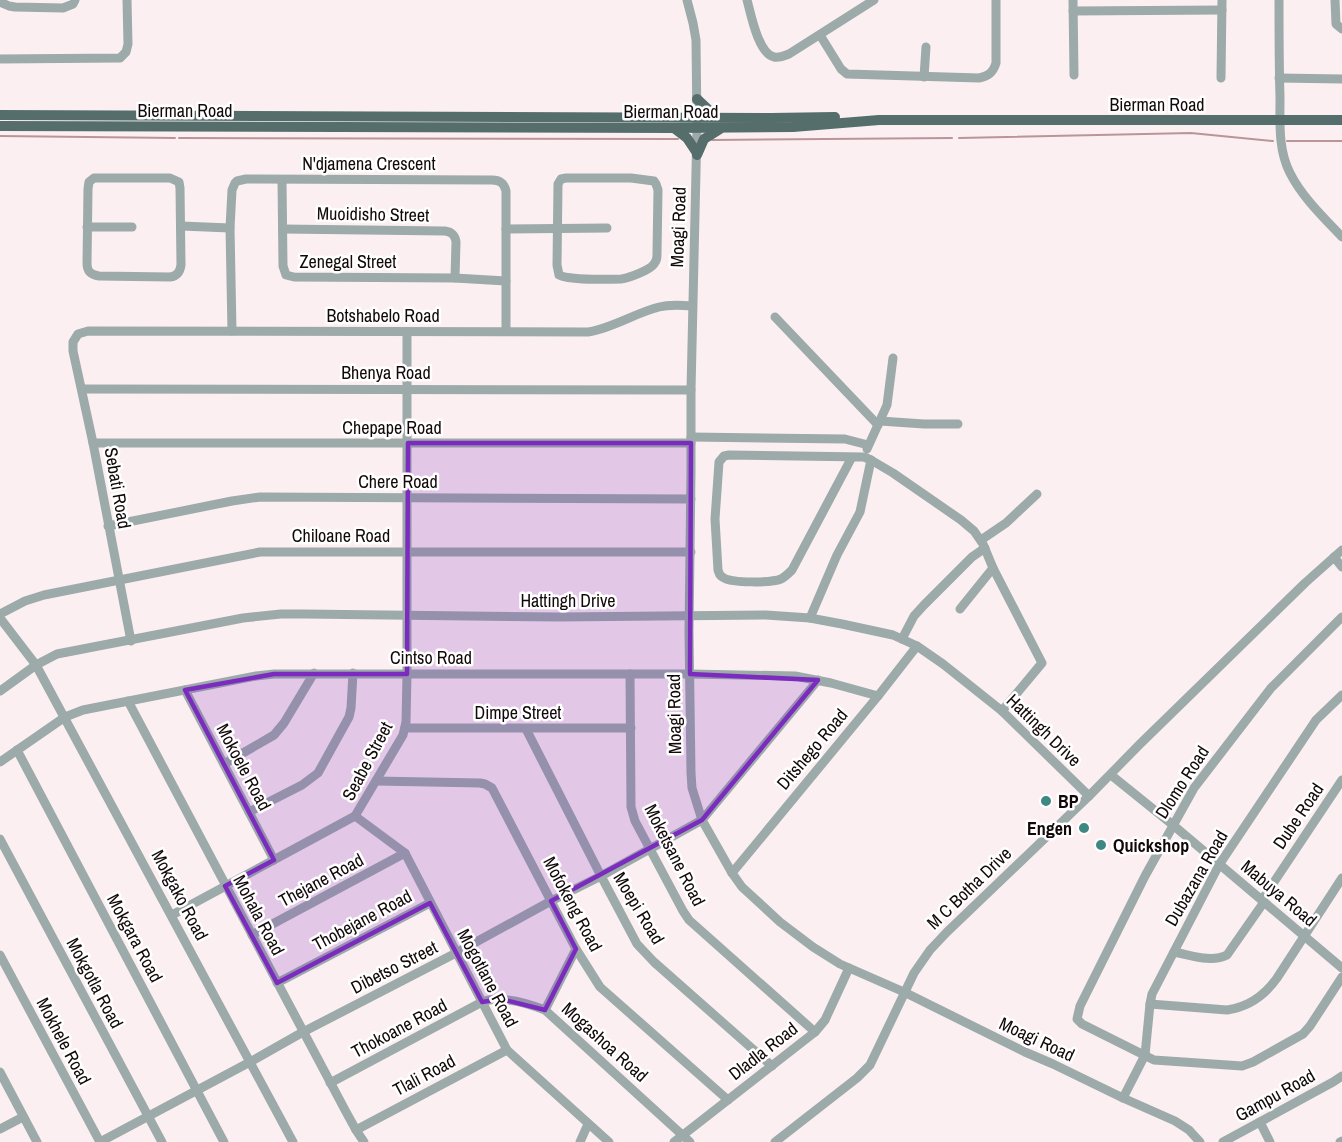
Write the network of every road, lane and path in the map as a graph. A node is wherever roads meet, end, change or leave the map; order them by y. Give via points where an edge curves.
1 (75, 0) edge
2 (127, 0) edge
3 (687, 0) edge
4 (747, 0) edge
5 (874, 0) edge
6 (996, 0) edge
7 (1073, 0) edge
8 (1280, 0) edge
9 (1335, 0) edge
10 (0, 2) edge
11 (1222, 5) edge
12 (1073, 11) junction
13 (1342, 29) edge
14 (820, 35) junction
15 (926, 47) dead end
16 (0, 59) edge
17 (1074, 75) dead end
18 (924, 77) junction
19 (1221, 78) dead end
20 (1279, 78) junction
21 (1342, 79) edge
22 (697, 99) junction
23 (0, 115) edge
24 (716, 117) junction
25 (1342, 118) edge
26 (1280, 119) junction
27 (697, 122) junction
28 (0, 126) edge
29 (723, 127) junction
30 (674, 128) junction
31 (697, 154) junction
32 (282, 180) junction
33 (181, 226) junction
34 (87, 227) junction
35 (132, 227) dead end
36 (230, 228) junction
37 (558, 228) junction
38 (607, 228) dead end
39 (283, 229) junction
40 (506, 229) junction
41 (1342, 237) edge
42 (455, 278) junction
43 (506, 281) junction
44 (693, 306) junction
45 (775, 317) dead end
46 (232, 331) junction
47 (506, 331) junction
48 (407, 332) junction
49 (73, 342) joint
50 (893, 358) dead end
51 (82, 389) junction
52 (408, 389) junction
53 (691, 390) junction
54 (879, 423) junction
55 (958, 424) dead end
56 (691, 440) junction
57 (93, 443) junction
58 (408, 443) junction
59 (868, 445) junction
60 (852, 457) junction
61 (867, 458) junction
62 (1037, 494) dead end
63 (407, 498) junction
64 (691, 499) junction
65 (108, 526) junction
66 (983, 544) junction
67 (1342, 550) edge
68 (407, 551) junction
69 (691, 552) junction
70 (1334, 557) junction
71 (1342, 567) edge
72 (993, 568) junction
73 (119, 579) junction
74 (960, 609) dead end
75 (690, 615) junction
76 (0, 616) edge
77 (406, 616) junction
78 (1342, 617) edge
79 (810, 618) junction
80 (902, 639) junction
81 (131, 641) junction
82 (917, 646) junction
83 (36, 665) junction
84 (314, 673) junction
85 (353, 674) junction
86 (407, 674) junction
87 (630, 674) junction
88 (690, 674) junction
89 (818, 680) junction
90 (185, 690) junction
91 (0, 691) edge
92 (1342, 695) edge
93 (878, 696) junction
94 (128, 701) junction
95 (1002, 711) junction
96 (65, 717) junction
97 (405, 728) junction
98 (526, 729) junction
99 (631, 729) junction
100 (17, 750) junction
101 (0, 762) edge
102 (224, 764) junction
103 (1111, 775) junction
104 (1342, 780) edge
105 (376, 781) junction
106 (1089, 796) junction
107 (249, 812) junction
108 (355, 816) junction
109 (702, 820) junction
110 (1173, 825) junction
111 (0, 839) edge
112 (650, 850) junction
113 (405, 854) junction
114 (274, 860) junction
115 (1219, 865) junction
116 (732, 873) junction
117 (601, 876) junction
118 (1342, 878) edge
119 (225, 886) junction
120 (551, 901) junction
121 (1263, 901) junction
122 (430, 903) junction
123 (172, 915) junction
124 (252, 935) junction
125 (1304, 936) junction
126 (576, 949) junction
127 (1174, 952) junction
128 (456, 953) junction
129 (0, 955) edge
130 (849, 968) junction
131 (1342, 968) edge
132 (1342, 977) edge
133 (277, 983) junction
134 (904, 992) junction
135 (482, 1002) junction
136 (1150, 1004) junction
137 (545, 1010) junction
138 (303, 1032) junction
139 (815, 1032) junction
140 (507, 1050) junction
141 (1145, 1055) junction
142 (250, 1062) junction
143 (772, 1066) junction
144 (0, 1072) edge
145 (1342, 1076) edge
146 (330, 1083) junction
147 (196, 1090) junction
148 (1124, 1098) junction
149 (728, 1100) junction
150 (148, 1116) junction
151 (23, 1117) junction
152 (1260, 1122) junction
153 (588, 1124) junction
154 (0, 1129) edge
155 (356, 1130) junction
156 (687, 1138) edge
157 (37, 1142) edge
158 (100, 1142) edge
159 (162, 1142) edge
160 (224, 1142) edge
161 (293, 1142) edge
162 (364, 1142) edge
163 (579, 1142) edge
164 (609, 1142) edge
165 (674, 1142) edge
166 (775, 1142) edge
167 (1200, 1142) edge
168 (1223, 1142) edge
169 (1270, 1142) edge

1 - 10 street via 63,8 15,7
2 - 16 street via 128,44 124,56
3 - 22 street, Moagi Road via 696,40
4 - 14 street via 759,40 774,57 789,54
5 - 14 street
6 - 18 street via 996,57 990,74 979,78
7 - 12 street
8 - 20 street
9 - 13 street via 1336,24
11 - 12 street
11 - 19 street
12 - 17 street
14 - 18 street via 847,74
15 - 18 street
20 - 21 street
20 - 26 street
22 - 24 main road
22 - 27 street, Moagi Road
23 - 27 main road, Bierman Road
24 - 26 main road, Bierman Road
24 - 27 main road, Bierman Road
25 - 26 main road, Bierman Road
26 - 29 main road, Bierman Road via 879,120 793,127
26 - 41 street via 1282,148 1290,174
27 - 29 main road, Bierman Road
27 - 30 main road, Bierman Road
27 - 31 street, Moagi Road
28 - 30 main road, Bierman Road
29 - 31 main road via 704,139
30 - 31 main road via 687,138
31 - 44 street, Moagi Road
32 - 36 street, N'djamena Crescent via 237,181 232,190
32 - 39 street, Zenegal Street
32 - 40 street, N'djamena Crescent via 496,180 503,183 506,191
33 - 34 street via 180,188 174,178 97,178 88,186
33 - 34 street via 180,269 170,277 91,273 87,267
33 - 36 street
34 - 35 street
36 - 46 street, N'djamena Crescent
37 - 37 street via 561,179 631,178 656,184 657,258 648,268 621,279 562,277 557,265
37 - 38 street
37 - 40 street
39 - 42 street, Muoidisho Street via 450,232 456,243
39 - 42 street, Zenegal Street via 284,273 290,277
40 - 43 street, N'djamena Crescent
42 - 43 street, Zenegal Street
43 - 47 street, N'djamena Crescent
44 - 47 street, Botshabelo Road via 658,307 588,332
44 - 53 street, Moagi Road
45 - 54 street
46 - 48 street, Botshabelo Road
46 - 49 street, Botshabelo Road via 88,331 78,334
47 - 48 street, Botshabelo Road
48 - 52 street, Seabe Street
49 - 51 street, Sebati Road
50 - 54 street via 887,405
51 - 52 street, Bhenya Road
51 - 57 street, Sebati Road
52 - 53 street, Bhenya Road
52 - 58 street, Seabe Street
53 - 56 street, Moagi Road
54 - 55 street
54 - 59 street
56 - 58 street, Chepape Road
56 - 59 street, Chepape Road via 845,439
56 - 64 street, Moagi Road
57 - 58 street, Chepape Road
57 - 65 street, Sebati Road
58 - 63 street, Seabe Street
59 - 61 street
60 - 60 street via 729,455 721,459 715,519 720,575 728,580 754,582 788,575
60 - 61 street
61 - 66 street via 961,520
61 - 79 street via 860,512
62 - 66 street
63 - 64 street, Chere Road
63 - 65 street, Chere Road via 260,497
63 - 68 street, Seabe Street
64 - 69 street, Moagi Road
65 - 73 street, Sebati Road
66 - 72 street
66 - 80 street via 914,616
67 - 70 street, M C Botha Drive
68 - 69 street, Chiloane Road
68 - 73 street, Chiloane Road via 260,552
68 - 77 street, Seabe Street
69 - 75 street, Moagi Road
70 - 71 street
70 - 103 street, M C Botha Drive
72 - 74 street
72 - 95 street via 1041,663
73 - 76 street, Chiloane Road via 34,597
73 - 81 street, Sebati Road
75 - 77 street, Hattingh Drive
75 - 79 street, Hattingh Drive
75 - 88 street, Moagi Road
76 - 83 street, Mokgako Road
77 - 81 street, Hattingh Drive via 264,615
77 - 86 street, Seabe Street
78 - 110 street, Dlomo Road via 1256,706 1194,788
79 - 80 street, Hattingh Drive
80 - 82 street, Hattingh Drive
81 - 83 street, Hattingh Drive via 57,654
82 - 93 street, Ditshego Road
82 - 95 street, Hattingh Drive
83 - 91 street, Hattingh Drive
83 - 96 street, Mokgako Road
84 - 85 street, Cintso Road
84 - 90 street, Cintso Road via 256,676
84 - 102 street via 274,735
85 - 86 street, Cintso Road
85 - 107 street via 349,717 318,773
86 - 87 street, Cintso Road
86 - 97 street, Seabe Street
87 - 88 street, Cintso Road
87 - 99 street, Moketsane Road
88 - 89 street, Cintso Road
88 - 109 street, Moagi Road via 692,788
89 - 93 street, Cintso Road
89 - 109 street
90 - 94 street, Cintso Road
90 - 102 street, Mokoele Road
92 - 115 street, Dubazana Road via 1316,720
93 - 116 street, Ditshego Road
94 - 96 street, Cintso Road
94 - 119 street, Mohala Road
95 - 106 street, Hattingh Drive
96 - 100 street, Cintso Road
96 - 123 street, Mokgako Road
97 - 98 street, Dimpe Street
97 - 105 street, Seabe Street
98 - 99 street, Dimpe Street
98 - 117 street, Moepi Road
99 - 112 street, Moketsane Road via 631,807
100 - 101 street, Cintso Road
100 - 147 street, Mokgara Road
102 - 107 street, Mokoele Road
103 - 106 street, M C Botha Drive
103 - 110 street, Mabuya Road
104 - 121 street, Dube Road
105 - 108 street, Seabe Street
105 - 120 street, Mofokeng Road via 490,786
106 - 134 street, M C Botha Drive via 947,932 921,962
107 - 114 street, Mokoele Road
108 - 113 street, Mogotlane Road
108 - 114 street, Seabe Street
109 - 112 street, Dibetso Street
109 - 116 street, Moagi Road
110 - 115 street, Mabuya Road
110 - 141 street, Dlomo Road via 1077,1017 1082,1024
111 - 150 street, Mokgotla Road
112 - 117 street, Dibetso Street
112 - 139 street, Moketsane Road via 689,920
113 - 122 street, Mogotlane Road
113 - 124 street, Thejane Road
114 - 119 street, Seabe Street
115 - 121 street, Mabuya Road
115 - 127 street, Dubazana Road
116 - 130 street, Moagi Road via 780,922 818,951
117 - 120 street, Dibetso Street
117 - 143 street, Moepi Road via 642,951
118 - 125 street
119 - 123 street, Seabe Street
119 - 124 street, Mohala Road
120 - 126 street, Mofokeng Road
120 - 128 street, Dibetso Street
121 - 125 street, Mabuya Road
121 - 127 street, Dube Road via 1227,954 1209,958
122 - 128 street, Mogotlane Road
122 - 133 street, Thobejane Road
123 - 142 street, Mokgako Road
124 - 133 street, Mohala Road
125 - 131 street, Mabuya Road
125 - 136 street via 1270,988 1240,1007 1225,1010
126 - 137 street
126 - 149 street, Mofokeng Road via 603,989
127 - 136 street, Dubazana Road
128 - 135 street, Mogotlane Road
128 - 138 street, Dibetso Street
129 - 158 street, Mokhele Road
130 - 134 street, Moagi Road
130 - 139 street, Dladla Road via 825,1020
132 - 141 street via 1303,1034 1247,1065 1159,1061
133 - 138 street, Mohala Road
134 - 148 street, Moagi Road
134 - 166 street, M C Botha Drive via 866,1070
135 - 137 street, Mogashoa Road via 501,999
135 - 140 street, Mogotlane Road
135 - 146 street, Thokoane Road
136 - 141 street, Dubazana Road
137 - 156 street, Mogashoa Road
138 - 142 street, Dibetso Street
138 - 146 street, Mohala Road
139 - 143 street, Dladla Road
140 - 153 street, Mogotlane Road
140 - 155 street, Tlali Road
141 - 148 street, Dubazana Road
142 - 147 street, Dibetso Street
142 - 161 street, Mokgako Road
143 - 149 street, Dladla Road
144 - 151 street
145 - 152 street, Gampu Road
146 - 155 street, Mohala Road
147 - 150 street, Dibetso Street
147 - 160 street, Mokgara Road
148 - 167 street, Moagi Road via 1182,1125
149 - 156 street, Dladla Road
150 - 158 street, Dibetso Street
150 - 159 street, Mokgotla Road
151 - 154 street
151 - 157 street
152 - 168 street, Gampu Road
152 - 169 street
153 - 163 street
153 - 164 street, Mogotlane Road
155 - 162 street, Mohala Road
156 - 165 street, Dladla Road

